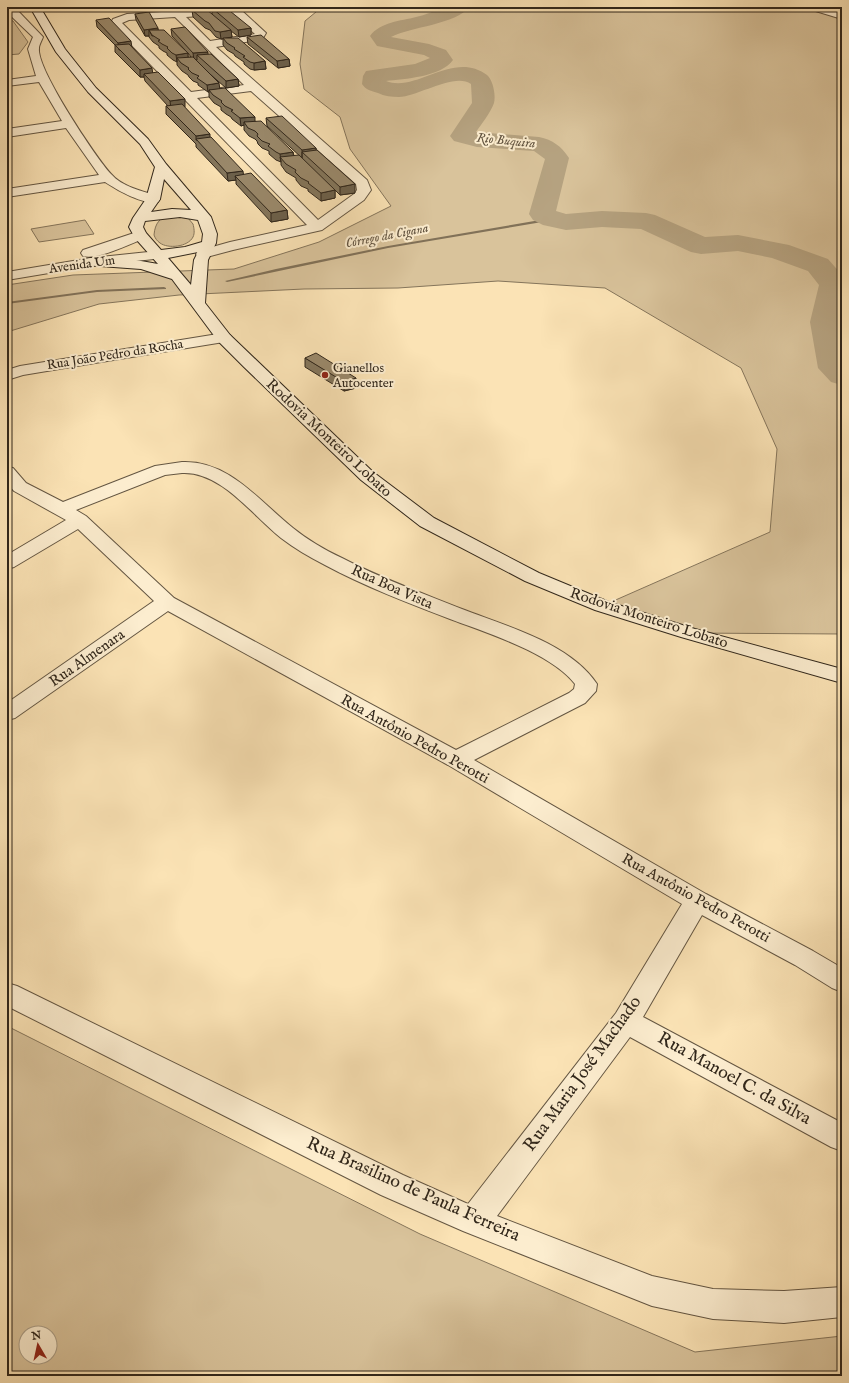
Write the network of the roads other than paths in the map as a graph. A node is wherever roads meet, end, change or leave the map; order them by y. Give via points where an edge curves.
1 (35, 7) edge
2 (812, 7) edge
3 (7, 11) edge
4 (177, 13) junction
5 (842, 16) edge
6 (52, 36) junction
7 (38, 37) junction
8 (208, 45) junction
9 (60, 50) junction
10 (42, 78) junction
11 (70, 81) dead end
12 (7, 83) edge
13 (253, 87) junction
14 (188, 96) junction
15 (101, 114) dead end
16 (69, 124) junction
17 (7, 133) edge
18 (135, 134) junction
19 (161, 167) junction
20 (107, 178) junction
21 (7, 193) edge
22 (153, 199) junction
23 (202, 215) junction
24 (140, 218) junction
25 (319, 224) junction
26 (140, 235) junction
27 (207, 244) junction
28 (158, 255) junction
29 (91, 262) junction
30 (7, 267) edge
31 (7, 276) edge
32 (177, 276) junction
33 (198, 302) junction
34 (224, 338) junction
35 (7, 375) edge
36 (7, 472) edge
37 (70, 515) junction
38 (7, 563) edge
39 (167, 602) junction
40 (842, 676) edge
41 (7, 714) edge
42 (456, 760) junction
43 (697, 901) junction
44 (842, 981) edge
45 (7, 994) edge
46 (626, 1021) junction
47 (842, 1138) edge
48 (474, 1221) junction
49 (842, 1302) edge

1 - 6 street
2 - 5 street
3 - 7 street via 15,14
4 - 8 street
4 - 8 street via 219,10 238,12 261,33 254,38
4 - 14 street via 127,17 119,20 117,24
6 - 7 street
6 - 9 street
7 - 10 street via 33,49
8 - 13 street
9 - 11 street via 60,61
9 - 18 street via 92,90
10 - 12 street
10 - 16 street
13 - 14 street
13 - 25 street via 364,187 359,197
14 - 25 street
15 - 18 street
16 - 17 street
16 - 20 street
18 - 19 street via 144,142
19 - 22 street
19 - 23 street
20 - 21 street
20 - 22 street via 124,189
22 - 23 street
22 - 24 street
23 - 24 street via 178,212
23 - 27 street
24 - 26 street via 136,227
25 - 27 street via 235,235
25 - 27 street, Avenida Um via 230,246
26 - 28 street, Rodovia Monteiro Lobato
26 - 30 street via 94,251
27 - 28 street, Avenida Um via 186,251
27 - 33 street via 199,278
28 - 29 street, Avenida Um
28 - 32 street, Rodovia Monteiro Lobato
29 - 31 street, Avenida Um
29 - 32 street via 141,265
32 - 33 street, Rodovia Monteiro Lobato
33 - 34 street, Rodovia Monteiro Lobato
34 - 35 street, Rua João Pedro da Rocha
34 - 40 street, Rodovia Monteiro Lobato via 367,476 427,522 532,576 602,606
36 - 37 street, Rua Antônio Pedro Perotti via 20,487
37 - 38 street, Rua Boa Vista
37 - 39 street, Rua Antônio Pedro Perotti
37 - 42 street, Rua Boa Vista via 161,470 176,467 202,468 213,472 239,491 287,533 319,555 534,646 576,670 583,677 585,691 577,698
39 - 41 street, Rua Almenara
39 - 42 street, Rua Antônio Pedro Perotti
42 - 43 street, Rua Antônio Pedro Perotti
43 - 44 street, Rua Antônio Pedro Perotti
43 - 46 street, Rua Maria José Machado
45 - 48 street, Rua Brasilino de Paula Ferreira via 392,1185
46 - 47 street, Rua Manoel C. da Silva
46 - 48 street, Rua Maria José Machado
48 - 49 street, Rua Brasilino de Paula Ferreira via 652,1291 713,1304 784,1307

